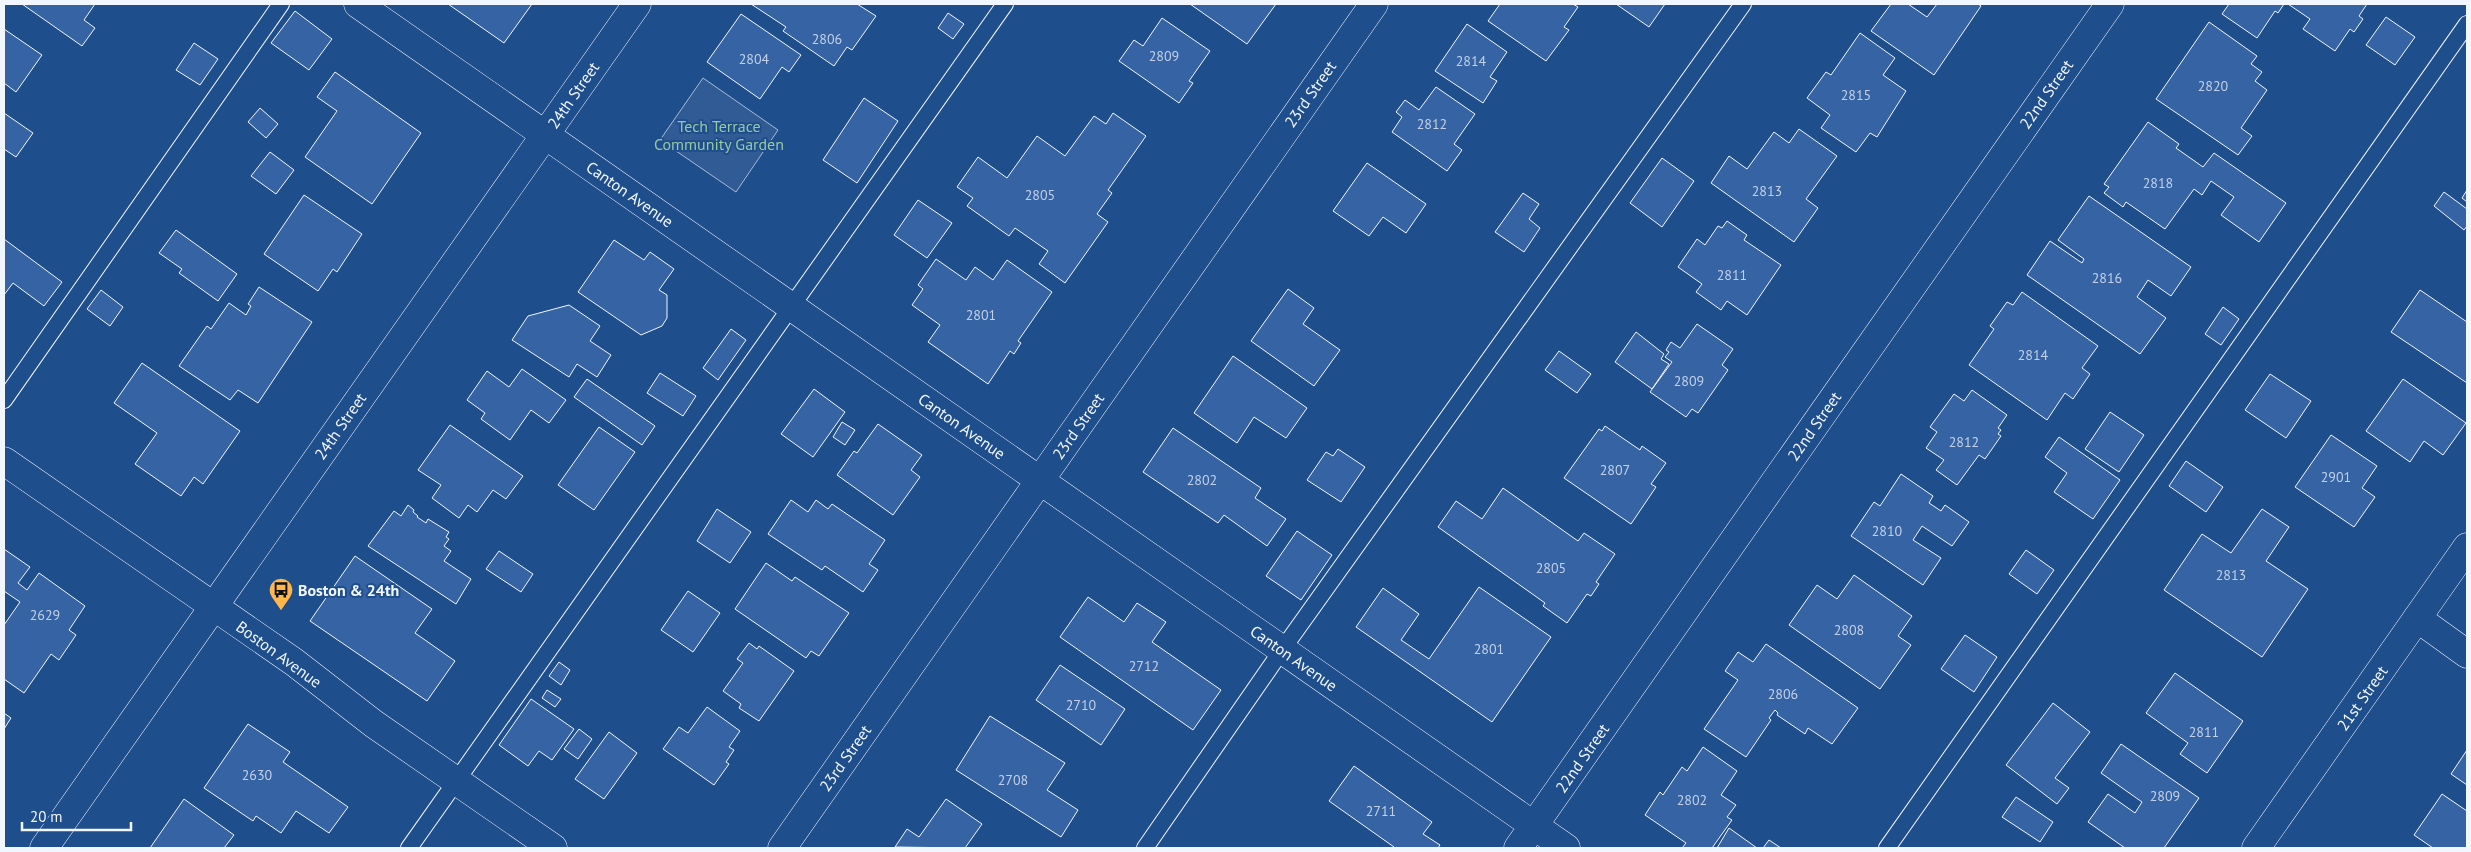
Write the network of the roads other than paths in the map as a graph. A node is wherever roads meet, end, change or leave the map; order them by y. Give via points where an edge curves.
1 (281, 4) edge
2 (358, 4) edge
3 (637, 4) edge
4 (1005, 4) edge
5 (1374, 4) edge
6 (1743, 4) edge
7 (2110, 4) edge
8 (2467, 24) edge
9 (545, 134) junction
10 (791, 306) junction
11 (4, 400) edge
12 (4, 461) edge
13 (1040, 480) junction
14 (2467, 547) edge
15 (213, 607) junction
16 (2417, 618) junction
17 (1282, 650) junction
18 (2467, 654) edge
19 (456, 780) junction
20 (1534, 826) junction
21 (44, 848) edge
22 (409, 848) edge
23 (553, 848) edge
24 (782, 848) edge
25 (1145, 848) edge
26 (1518, 848) edge
27 (1566, 848) edge
28 (1888, 848) edge
29 (2256, 848) edge

1 - 11 lane
2 - 9 street, Canton Avenue
3 - 9 street, 24th Street
4 - 10 lane
5 - 13 street, 23rd Street
6 - 17 lane
7 - 20 street, 22nd Street
8 - 28 lane
9 - 10 street, Canton Avenue
9 - 15 street, 24th Street
10 - 13 street, Canton Avenue
10 - 19 lane
12 - 15 street, Boston Avenue
13 - 17 street, Canton Avenue
13 - 24 street, 23rd Street
14 - 16 street, 21st Street
15 - 19 street, Boston Avenue
15 - 21 street, 24th Street
16 - 18 street
16 - 29 street, 21st Street
17 - 20 street, Canton Avenue
17 - 25 lane
19 - 22 lane
19 - 23 street, Boston Avenue
20 - 26 street, 22nd Street
20 - 27 street, Canton Avenue

